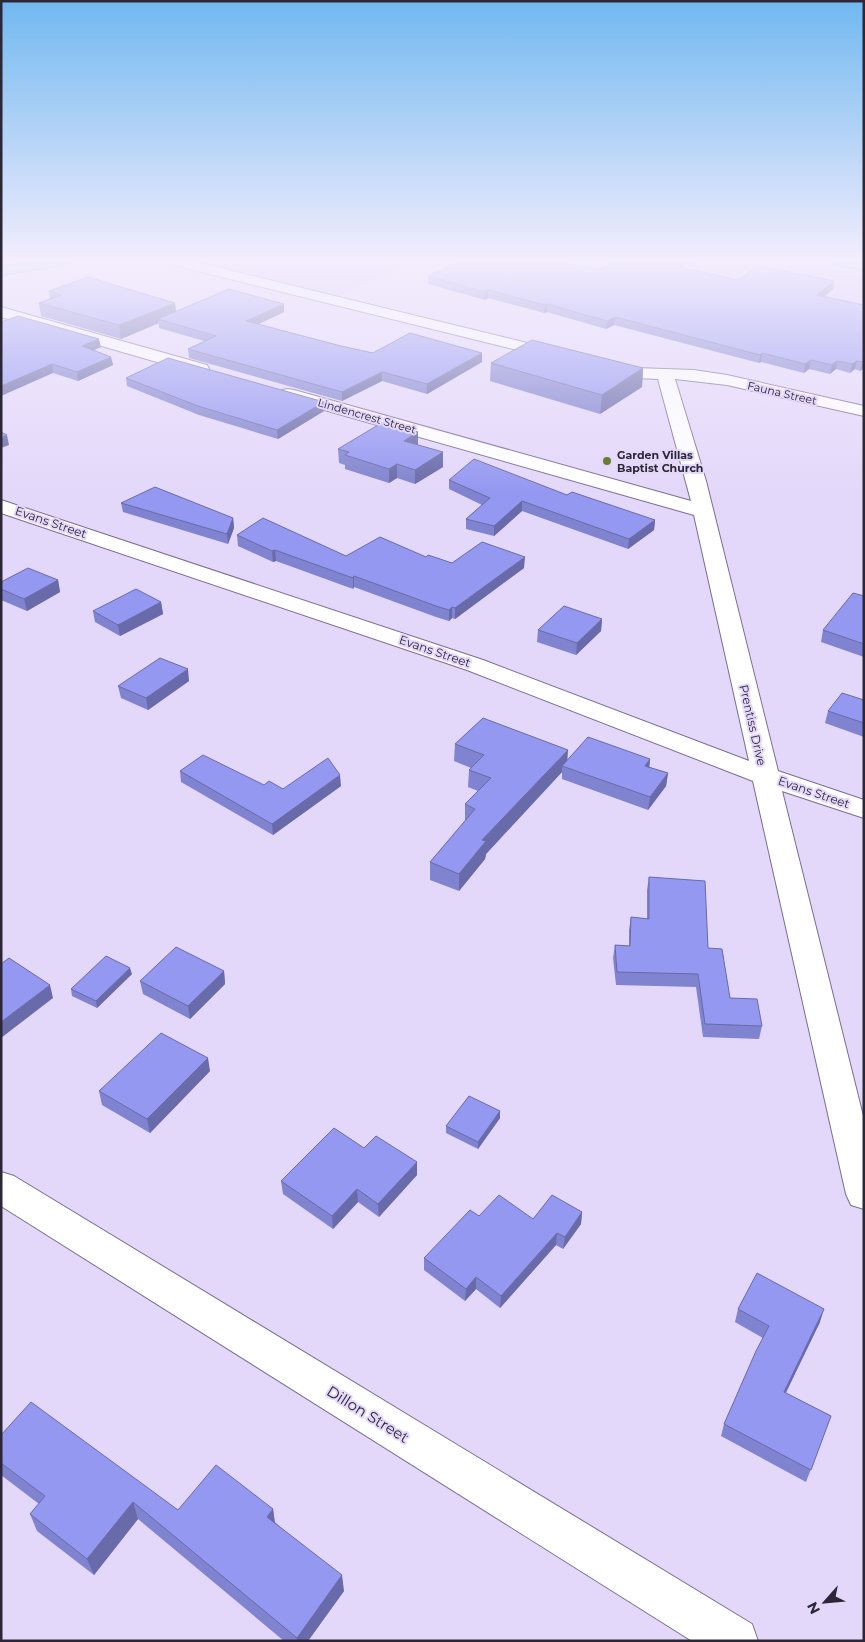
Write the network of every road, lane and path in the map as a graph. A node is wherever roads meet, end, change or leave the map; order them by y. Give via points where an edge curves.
1 (91, 338) edge
2 (489, 338) edge
3 (573, 358) edge
4 (591, 362) edge
5 (665, 374) junction
6 (222, 375) edge
7 (270, 388) edge
8 (864, 411) edge
9 (1, 506) edge
10 (703, 511) junction
11 (765, 776) junction
12 (864, 809) edge
13 (1, 1187) edge
14 (864, 1194) edge
15 (735, 1641) edge

1 - 6 street
2 - 3 street
4 - 5 street, Fauna Street via 636,372
5 - 8 street, Fauna Street via 727,380
5 - 10 street, Prentiss Drive
7 - 10 street, Lindencrest Street
9 - 11 street, Evans Street via 475,665
10 - 11 street, Prentiss Drive
11 - 12 street, Evans Street
11 - 14 street, Prentiss Drive
13 - 15 street, Dillon Street

